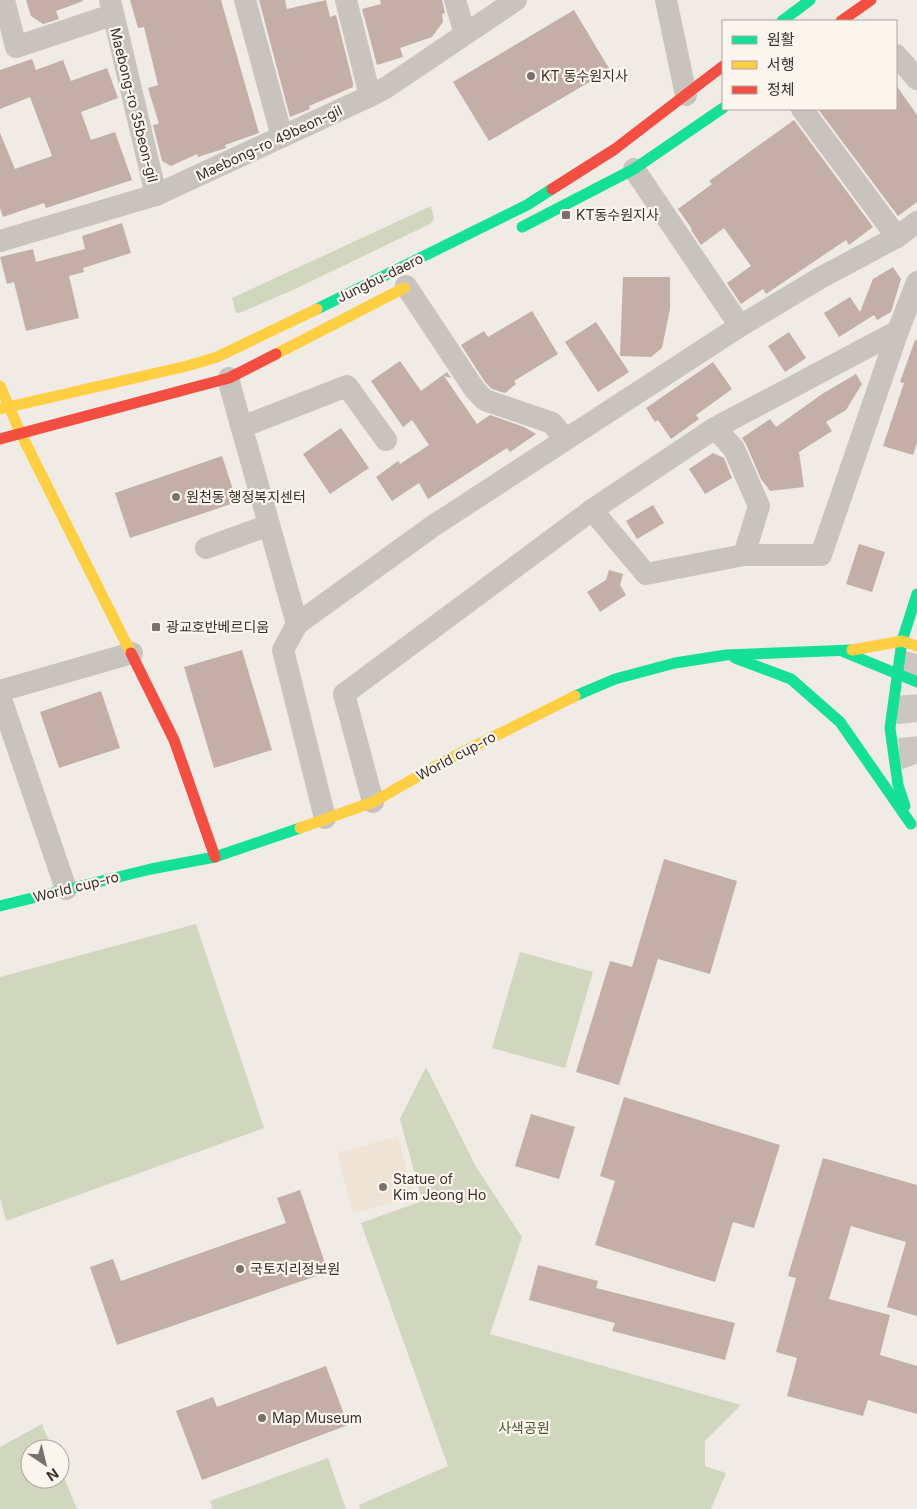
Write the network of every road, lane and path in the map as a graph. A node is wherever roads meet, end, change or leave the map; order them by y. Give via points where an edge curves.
1 (4, 0) edge
2 (245, 0) edge
3 (346, 0) edge
4 (455, 0) edge
5 (516, 0) edge
6 (666, 0) edge
7 (810, 0) edge
8 (111, 8) edge
9 (783, 20) edge
10 (465, 34) junction
11 (897, 56) edge
12 (722, 67) edge
13 (917, 79) edge
14 (686, 95) junction
15 (370, 96) junction
16 (722, 109) edge
17 (803, 110) edge
18 (282, 137) junction
19 (634, 169) junction
20 (156, 195) junction
21 (917, 222) edge
22 (512, 232) dead end
23 (896, 237) junction
24 (0, 241) edge
25 (917, 282) edge
26 (411, 284) joint
27 (740, 326) junction
28 (898, 331) junction
29 (229, 378) junction
30 (0, 386) edge
31 (4, 408) edge
32 (242, 427) junction
33 (715, 428) junction
34 (21, 434) junction
35 (0, 439) edge
36 (386, 440) dead end
37 (565, 440) junction
38 (592, 510) junction
39 (269, 525) junction
40 (206, 548) dead end
41 (744, 555) junction
42 (917, 594) edge
43 (297, 624) junction
44 (902, 641) junction
45 (917, 646) edge
46 (844, 652) junction
47 (132, 653) junction
48 (726, 655) junction
49 (897, 675) junction
50 (917, 682) edge
51 (0, 691) edge
52 (0, 696) edge
53 (373, 802) junction
54 (325, 818) junction
55 (215, 857) junction
56 (66, 889) junction
57 (0, 906) edge

1 - 8 street, Maebong-ro 35beon-gil via 16,47
2 - 18 street
3 - 15 street
4 - 10 street
5 - 10 street, Maebong-ro 49beon-gil
6 - 14 street
7 - 9 street
8 - 20 street, Maebong-ro 35beon-gil
10 - 15 street, Maebong-ro 49beon-gil via 387,88
11 - 13 street
12 - 14 street, Jungbu-daero
14 - 31 street, Jungbu-daero via 615,149 527,205 217,357
15 - 18 street, Maebong-ro 49beon-gil
16 - 19 street
17 - 23 street
18 - 20 street, Maebong-ro 49beon-gil
19 - 22 street
19 - 27 street
20 - 24 street, Maebong-ro 49beon-gil
21 - 23 street
23 - 27 street
25 - 28 street
26 - 29 street, Jungbu-daero
26 - 37 street via 475,390 485,400 552,423
27 - 37 street
28 - 33 street
28 - 41 street via 821,555
29 - 32 street
29 - 34 street, Jungbu-daero
30 - 31 street
31 - 34 street
32 - 36 street via 347,386
32 - 39 street
33 - 38 street
33 - 41 street via 734,449 758,506
34 - 35 street, Jungbu-daero
34 - 47 street
37 - 43 street via 433,526
38 - 41 street via 646,574
38 - 53 street via 344,694
39 - 40 street
39 - 43 street
42 - 44 street
43 - 54 street via 283,650
44 - 45 street, World cup-ro
44 - 46 street, World cup-ro
44 - 49 street
46 - 48 street, World cup-ro
46 - 49 street
47 - 51 street
47 - 55 street via 174,740
48 - 49 street via 791,679 840,722 913,828 898,785 890,728
48 - 53 street, World cup-ro via 675,663 616,679 564,700
49 - 50 street
52 - 56 street
53 - 54 street, World cup-ro
54 - 55 street, World cup-ro
55 - 56 street, World cup-ro
56 - 57 street, World cup-ro

